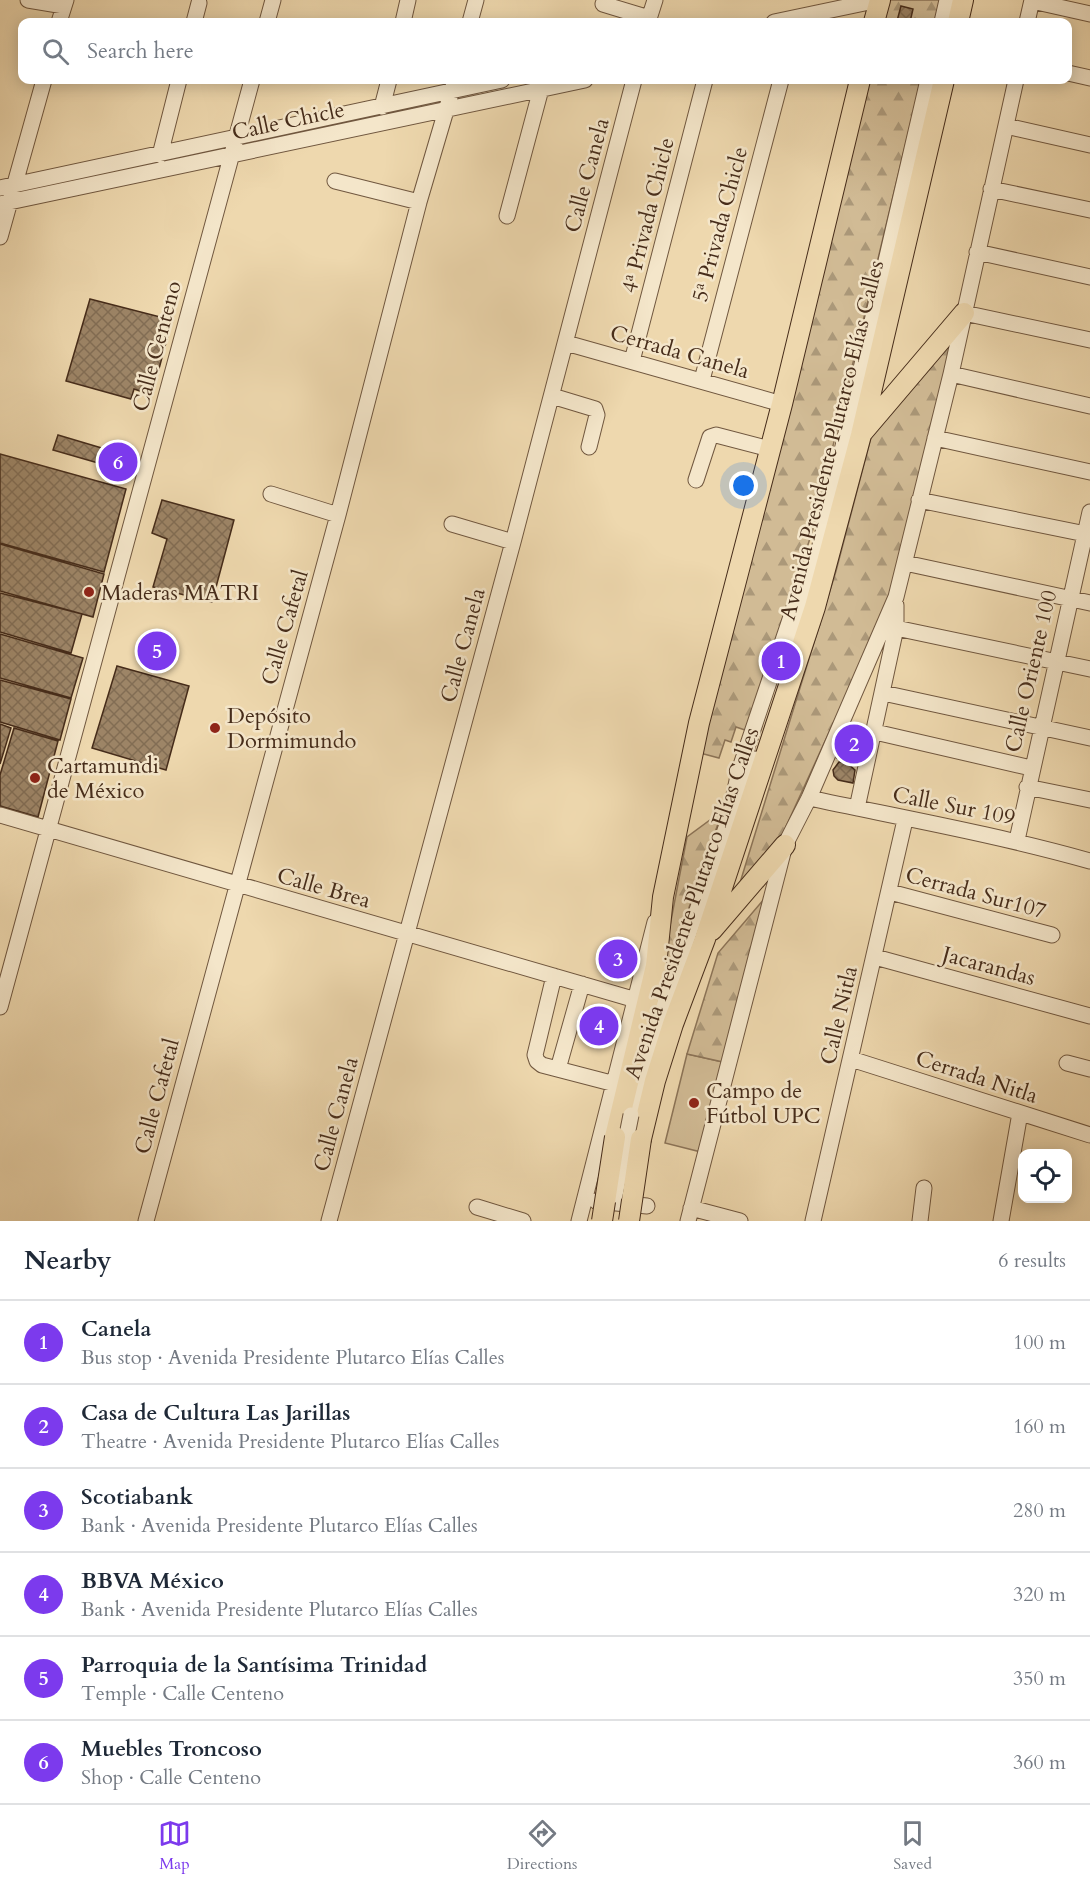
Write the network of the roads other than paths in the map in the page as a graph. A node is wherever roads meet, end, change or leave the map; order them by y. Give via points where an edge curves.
1 (28, 0) edge
2 (273, 0) edge
3 (408, 0) edge
4 (476, 0) edge
5 (655, 0) edge
6 (880, 0) edge
7 (947, 0) edge
8 (963, 0) edge
9 (1032, 1) edge
10 (65, 3) edge
11 (199, 3) dead end
12 (603, 4) dead end
13 (1090, 14) edge
14 (60, 18) edge
15 (195, 18) edge
16 (268, 18) edge
17 (404, 18) edge
18 (471, 18) edge
19 (643, 18) edge
20 (650, 18) edge
21 (793, 18) edge
22 (875, 18) edge
23 (943, 18) edge
24 (959, 18) edge
25 (1028, 18) edge
26 (1072, 74) edge
27 (1090, 78) edge
28 (43, 84) edge
29 (178, 84) edge
30 (251, 84) edge
31 (388, 84) edge
32 (563, 84) edge
33 (633, 84) edge
34 (704, 84) edge
35 (780, 84) edge
36 (859, 84) edge
37 (927, 84) edge
38 (943, 84) edge
39 (1015, 84) edge
40 (454, 85) edge
41 (541, 88) junction
42 (382, 107) junction
43 (447, 109) junction
44 (1006, 126) junction
45 (236, 139) junction
46 (1090, 145) edge
47 (160, 155) junction
48 (232, 155) junction
49 (335, 181) dead end
50 (7, 186) edge
51 (992, 189) junction
52 (419, 202) junction
53 (5, 203) edge
54 (1090, 210) edge
55 (507, 216) dead end
56 (0, 237) edge
57 (977, 252) junction
58 (1090, 277) edge
59 (964, 313) junction
60 (1090, 340) edge
61 (566, 343) junction
62 (632, 361) junction
63 (951, 374) junction
64 (702, 380) junction
65 (552, 396) junction
66 (782, 404) junction
67 (1090, 406) edge
68 (861, 435) junction
69 (935, 438) junction
70 (589, 447) dead end
71 (770, 449) junction
72 (1090, 472) edge
73 (696, 480) dead end
74 (271, 494) dead end
75 (919, 500) junction
76 (1090, 512) edge
77 (338, 515) junction
78 (452, 524) dead end
79 (1087, 535) edge
80 (513, 542) junction
81 (905, 563) junction
82 (896, 597) junction
83 (1070, 598) junction
84 (1090, 603) edge
85 (896, 628) junction
86 (1055, 661) junction
87 (1090, 669) edge
88 (883, 693) junction
89 (1040, 728) junction
90 (875, 732) junction
91 (1090, 738) edge
92 (1031, 768) junction
93 (1027, 787) junction
94 (809, 798) junction
95 (1090, 800) edge
96 (857, 808) junction
97 (0, 816) edge
98 (905, 820) junction
99 (48, 829) junction
100 (1017, 840) junction
101 (785, 845) junction
102 (1090, 861) edge
103 (235, 885) junction
104 (890, 892) junction
105 (663, 897) junction
106 (406, 934) junction
107 (1052, 936) dead end
108 (705, 939) junction
109 (875, 957) junction
110 (554, 976) junction
111 (582, 984) junction
112 (636, 1000) junction
113 (0, 1007) edge
114 (1090, 1016) edge
115 (851, 1059) junction
116 (1067, 1063) dead end
117 (558, 1069) junction
118 (1090, 1069) edge
119 (615, 1084) junction
120 (1020, 1113) junction
121 (1090, 1135) edge
122 (924, 1188) dead end
123 (584, 1199) junction
124 (647, 1206) dead end
125 (477, 1207) dead end
126 (690, 1215) edge
127 (146, 1221) edge
128 (330, 1221) edge
129 (523, 1221) edge
130 (579, 1221) edge
131 (602, 1221) edge
132 (611, 1221) edge
133 (628, 1221) edge
134 (740, 1221) edge
135 (813, 1221) edge
136 (920, 1221) edge
137 (1001, 1221) edge

1 - 10 street
2 - 16 street
3 - 17 street
4 - 18 street
5 - 20 street
6 - 21 street
6 - 22 main road
7 - 23 street
8 - 24 main road
9 - 13 street
9 - 25 street
10 - 14 street
11 - 15 street
12 - 19 street
26 - 27 street
28 - 50 street
29 - 47 street
30 - 45 street, Calle Centeno
31 - 42 street
32 - 41 street, Calle Chicle
33 - 61 street, Calle Canela
34 - 62 street, 4ª Privada Chicle
35 - 64 street, 5ª Privada Chicle
36 - 66 main road, Avenida Presidente Plutarco Elías Calles
37 - 132 street, bridge via 820,539 797,594 742,760 729,819 654,1034 631,1115
38 - 68 main road, Avenida Presidente Plutarco Elías Calles
39 - 44 street
40 - 42 street, Calle Chicle
40 - 43 street, Calle Cafetal
41 - 43 street, Calle Chicle
41 - 55 street
42 - 45 street, Calle Chicle
43 - 48 street, Calle Chicle
43 - 52 street, Calle Cafetal
44 - 46 street
44 - 51 street
45 - 47 street, Calle Chicle
45 - 48 street, Calle Centeno
47 - 50 street, Calle Chicle
48 - 53 street, Calle Chicle
48 - 99 street, Calle Centeno
49 - 52 street
50 - 53 street
51 - 54 street
51 - 57 street
52 - 77 street, Calle Cafetal
53 - 56 street
57 - 58 street
57 - 59 street
59 - 60 street
59 - 63 street
59 - 68 main road
61 - 62 street, Cerrada Canela
61 - 65 street, Calle Canela
62 - 64 street, Cerrada Canela
63 - 67 street
63 - 69 street
64 - 66 street, Cerrada Canela
65 - 70 street via 595,409 597,416
65 - 80 street, Calle Canela
66 - 71 main road, Avenida Presidente Plutarco Elías Calles
68 - 108 main road, Avenida Presidente Plutarco Elías Calles via 815,607
69 - 72 street
69 - 75 street
71 - 73 street via 716,435 710,437
71 - 105 main road, Avenida Presidente Plutarco Elías Calles via 699,723
74 - 77 street
75 - 79 street
75 - 81 street
76 - 79 street, Calle Oriente 100
77 - 103 street, Calle Cafetal
78 - 80 street
79 - 83 street, Calle Oriente 100
80 - 106 street, Calle Canela
81 - 82 street
81 - 83 street
82 - 85 street
82 - 94 street
83 - 84 street
83 - 86 street, Calle Oriente 100
85 - 86 street
85 - 88 street
86 - 87 street
86 - 89 street, Calle Oriente 100
88 - 89 street
88 - 90 street
89 - 91 street
89 - 92 street, Calle Oriente 100
90 - 92 street
90 - 96 street
92 - 93 street, Calle Oriente 100
93 - 95 street
93 - 100 street, Calle Oriente 100
94 - 96 street, Calle Sur 109
94 - 101 street
96 - 98 street, Calle Sur 109
97 - 99 street, Calle Brea
98 - 100 street, Calle Sur 109
98 - 104 street, Calle Nitla
99 - 103 street, Calle Brea
99 - 113 street, Calle Centeno
100 - 102 street, Calle Sur 109
101 - 108 main road
101 - 126 street
103 - 106 street, Calle Brea
103 - 127 street, Calle Cafetal
104 - 107 street, Cerrada Sur107
104 - 109 street, Calle Nitla
105 - 112 street, Avenida Presidente Plutarco Elías Calles via 647,945
105 - 131 main road, Avenida Presidente Plutarco Elías Calles, bridge via 656,966 615,1137
106 - 110 street, Calle Brea
106 - 128 street, Calle Canela
108 - 133 main road, Avenida Presidente Plutarco Elías Calles, bridge via 659,1069 641,1139
109 - 114 street, Jacarandas
109 - 115 street, Calle Nitla
110 - 111 street, Calle Brea
110 - 117 street via 535,1058 538,1064
111 - 112 street, Calle Brea
111 - 117 street
112 - 119 street, Avenida Presidente Plutarco Elías Calles
115 - 120 street, Cerrada Nitla
115 - 135 street, Calle Nitla
116 - 118 street
117 - 119 street
119 - 123 street, Avenida Presidente Plutarco Elías Calles
120 - 121 street, Cerrada Nitla
120 - 137 street
122 - 136 street
123 - 124 street
123 - 130 street, Avenida Presidente Plutarco Elías Calles
125 - 129 street
126 - 134 street

